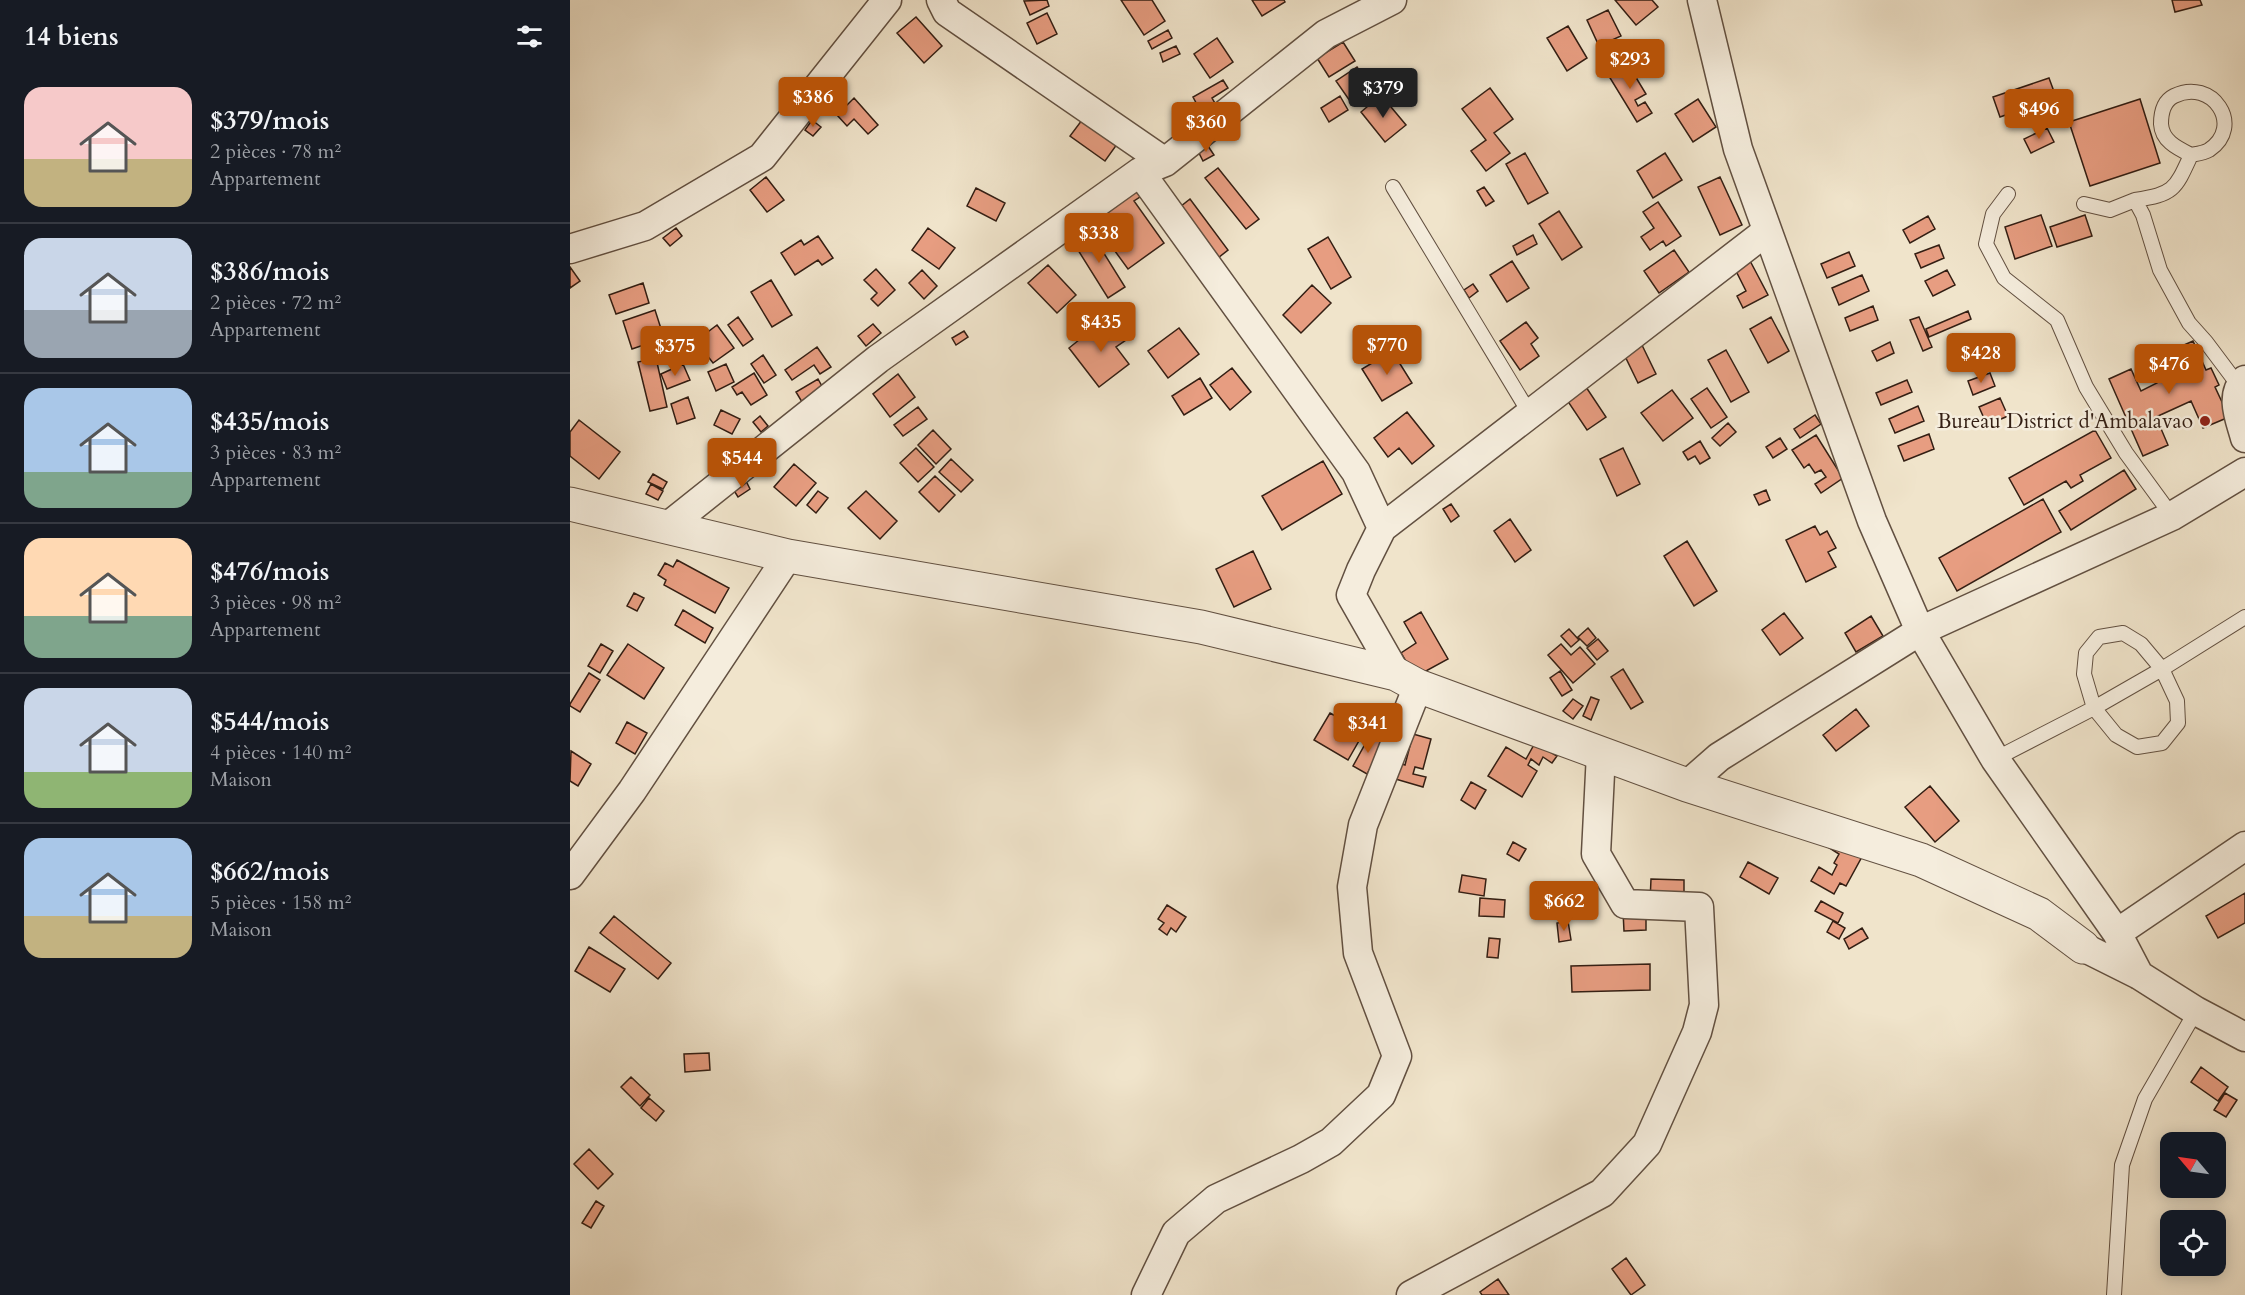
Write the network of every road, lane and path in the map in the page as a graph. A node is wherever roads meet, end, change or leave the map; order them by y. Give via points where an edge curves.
1 (887, 0) edge
2 (941, 0) edge
3 (1392, 0) edge
4 (1702, 0) edge
5 (2191, 155) junction
6 (1153, 167) junction
7 (1393, 187) dead end
8 (2008, 194) dead end
9 (2135, 200) junction
10 (2084, 204) dead end
11 (1767, 231) junction
12 (570, 249) edge
13 (2242, 383) edge
14 (1530, 414) junction
15 (2245, 438) edge
16 (2245, 472) edge
17 (570, 504) edge
18 (2172, 516) junction
19 (667, 527) junction
20 (1382, 528) junction
21 (788, 556) junction
22 (2245, 617) edge
23 (1920, 631) junction
24 (2162, 669) junction
25 (1407, 680) junction
26 (2094, 708) junction
27 (1601, 753) junction
28 (1995, 759) junction
29 (1687, 785) junction
30 (2245, 846) edge
31 (570, 875) edge
32 (2117, 933) junction
33 (2083, 947) joint
34 (2139, 975) junction
35 (2196, 1011) junction
36 (2245, 1037) edge
37 (1146, 1295) edge
38 (1411, 1295) edge
39 (2114, 1295) edge

1 - 12 street via 762,157 645,226
2 - 6 street via 947,12
3 - 6 street via 1326,34
4 - 11 street via 1738,149
5 - 5 lane via 2172,146 2161,132 2161,113 2170,98 2185,91 2204,93 2218,103 2226,121 2221,138 2208,150
5 - 9 lane via 2175,188 2159,196
6 - 19 street via 878,359
6 - 20 street via 1356,472
7 - 14 lane
8 - 18 lane via 1993,214 1986,244 2004,278 2057,320 2086,387 2126,453
9 - 10 lane via 2110,210
9 - 13 lane via 2160,270 2188,323
11 - 14 street
11 - 23 street via 1872,521
13 - 15 street via 2236,405
14 - 20 street
16 - 18 street
17 - 19 street
18 - 23 street
19 - 21 street
20 - 25 street via 1351,595
21 - 25 street via 1201,627
21 - 31 street via 632,791
22 - 24 lane
23 - 28 street
23 - 29 street via 1719,757
24 - 26 lane
24 - 26 lane via 2141,644 2123,633 2099,637 2086,653 2084,674
24 - 26 lane via 2177,701 2178,723 2162,743 2137,747 2116,735
25 - 27 street
25 - 37 street via 1363,825 1352,887 1358,953 1397,1056 1381,1095 1332,1142 1216,1199 1176,1233
26 - 28 lane
27 - 29 street
27 - 38 street via 1596,854 1625,904 1699,907 1704,1005 1697,1032 1647,1144 1602,1193
28 - 32 street
29 - 33 street via 1921,860 2039,914
30 - 32 street
32 - 34 street
33 - 34 street
34 - 35 street
35 - 36 street
35 - 39 lane via 2145,1099 2122,1165

